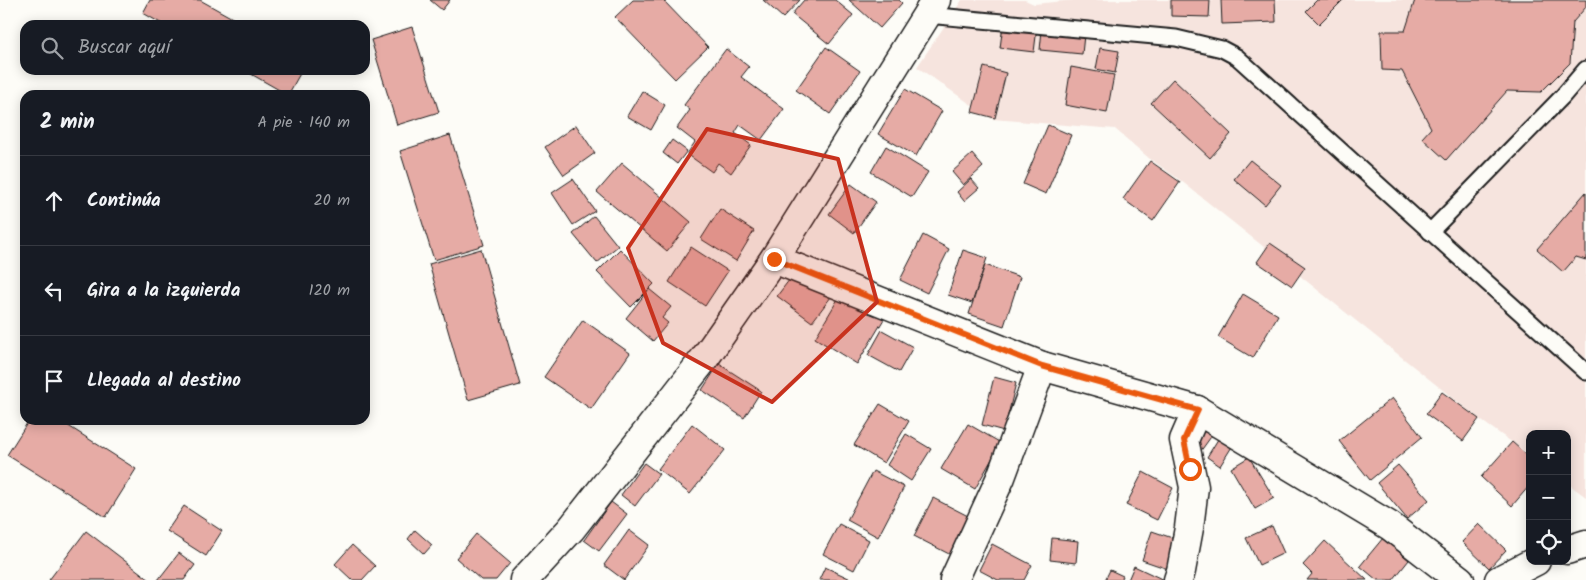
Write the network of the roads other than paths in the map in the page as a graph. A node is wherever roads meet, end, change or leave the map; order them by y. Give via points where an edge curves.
1 (932, 8) edge
2 (1586, 69) edge
3 (1430, 232) junction
4 (774, 259) junction
5 (1042, 366) junction
6 (1586, 372) edge
7 (1198, 410) junction
8 (1586, 544) edge
9 (1571, 549) edge
10 (1528, 565) edge
11 (524, 580) edge
12 (954, 580) edge
13 (1178, 580) edge
14 (1460, 580) edge
15 (1499, 580) edge

1 - 3 lane via 1176,38 1222,49 1237,57
1 - 4 street
2 - 3 lane via 1562,98
3 - 6 lane
4 - 5 street
4 - 11 street via 704,359 571,529
5 - 7 street
5 - 12 street via 1000,477
7 - 13 street via 1184,440 1194,487
7 - 14 street via 1390,526
8 - 9 street
10 - 15 street

